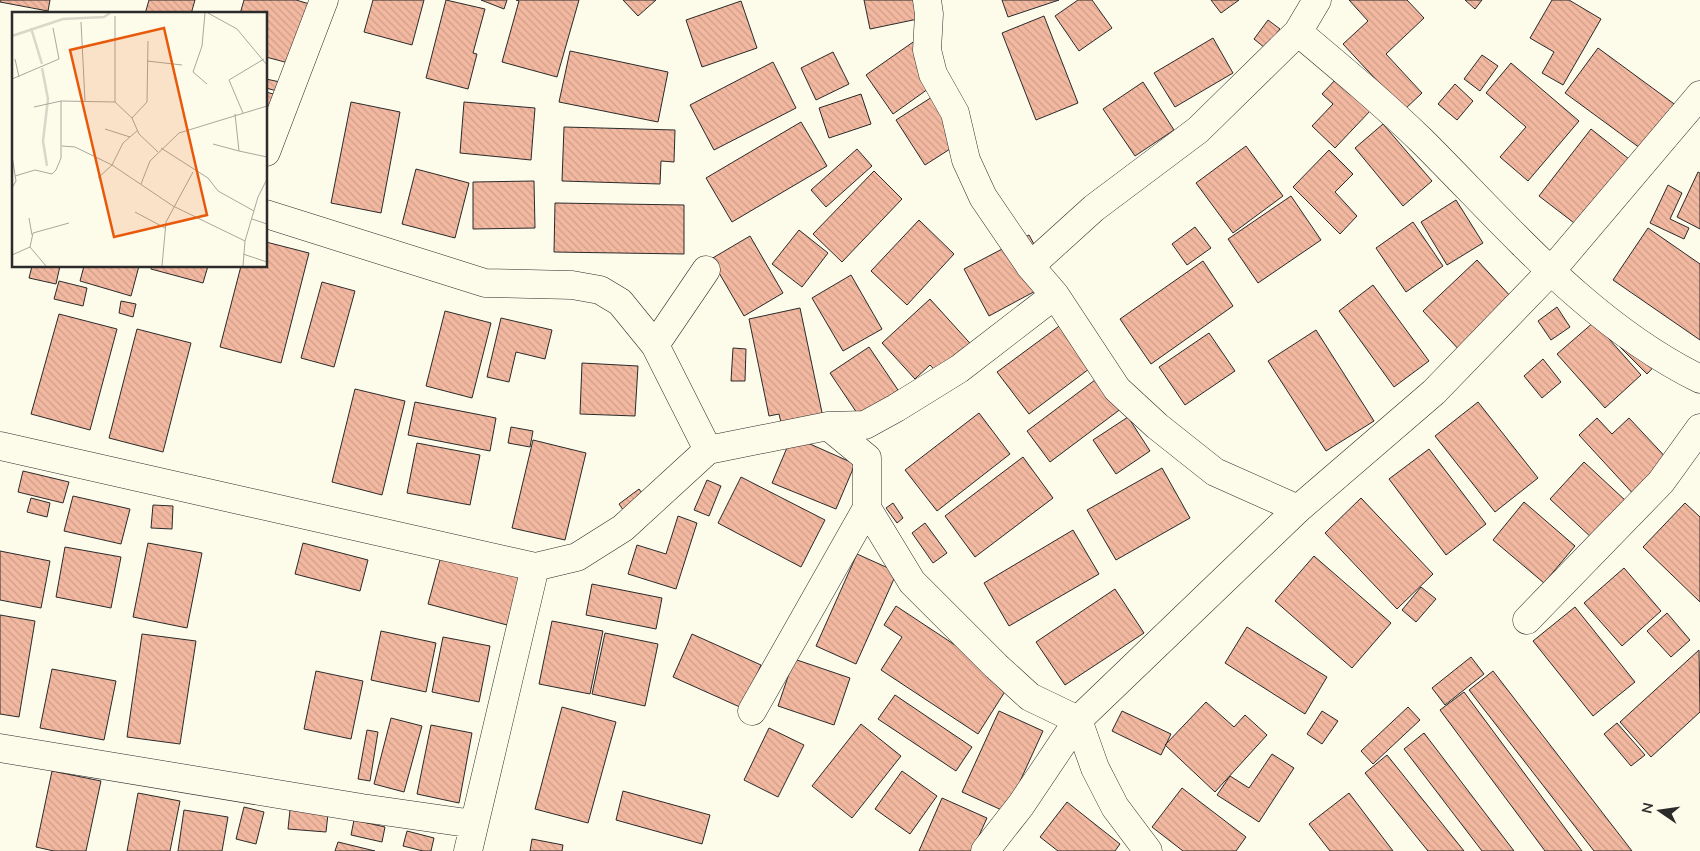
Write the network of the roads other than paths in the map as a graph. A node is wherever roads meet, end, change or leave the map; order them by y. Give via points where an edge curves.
1 (324, 0) edge
2 (927, 0) edge
3 (1317, 0) edge
4 (1298, 32) junction
5 (1700, 95) edge
6 (268, 147) edge
7 (268, 215) edge
8 (1030, 266) junction
9 (706, 270) dead end
10 (1552, 271) junction
11 (1055, 295) junction
12 (655, 345) junction
13 (1700, 379) edge
14 (865, 425) junction
15 (828, 426) junction
16 (1700, 428) edge
17 (0, 446) edge
18 (708, 450) junction
19 (867, 458) junction
20 (867, 508) junction
21 (1298, 509) junction
22 (535, 567) junction
23 (1527, 620) dead end
24 (752, 711) dead end
25 (1078, 720) junction
26 (0, 748) edge
27 (474, 824) junction
28 (468, 851) edge
29 (985, 851) edge
30 (1148, 851) edge

1 - 6 street
2 - 8 street via 927,50 934,74 955,113 966,160 983,197
3 - 4 street
4 - 8 street via 1198,130 1094,208
4 - 10 street via 1374,95
5 - 10 street
7 - 12 street via 484,283 572,285 600,290 620,302
8 - 11 street
9 - 12 street
10 - 13 street via 1599,313 1676,367
10 - 21 street via 1434,392
11 - 14 street via 959,369
11 - 21 street via 1117,388 1157,426 1215,472
12 - 18 street
14 - 15 street
14 - 19 street
15 - 18 street
15 - 19 street
16 - 23 street via 1661,482
17 - 22 street
18 - 22 street via 624,528 577,557
19 - 20 street
20 - 24 street
20 - 25 street via 912,582 1030,697
21 - 25 street
22 - 27 street
25 - 29 street via 1021,805
25 - 30 street via 1095,768 1115,808
26 - 27 street
27 - 28 street

